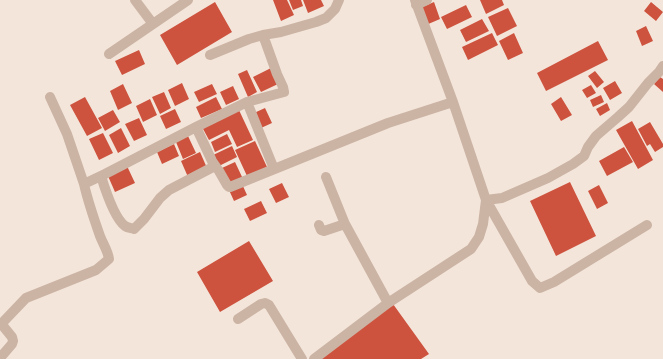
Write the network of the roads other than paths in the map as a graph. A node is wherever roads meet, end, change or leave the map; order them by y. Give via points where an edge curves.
1 (135, 0) edge
2 (188, 0) edge
3 (339, 0) edge
4 (427, 0) edge
5 (415, 2) edge
6 (152, 24) junction
7 (263, 34) junction
8 (109, 54) dead end
9 (210, 55) dead end
10 (663, 66) edge
11 (50, 98) dead end
12 (247, 102) junction
13 (452, 102) junction
14 (196, 126) junction
15 (215, 166) junction
16 (274, 169) junction
17 (101, 176) junction
18 (326, 177) dead end
19 (84, 184) junction
20 (486, 200) junction
21 (345, 224) junction
22 (318, 225) dead end
23 (647, 225) dead end
24 (388, 302) junction
25 (238, 319) dead end
26 (0, 358) edge
27 (302, 359) edge
28 (314, 359) edge

1 - 6 street
2 - 6 street
3 - 7 street via 336,9 326,18 281,32
4 - 5 street
5 - 13 street
6 - 8 street
7 - 9 street
7 - 12 street via 284,92
10 - 20 street via 629,107 596,136 584,156 548,178 502,198
11 - 19 street via 67,134
12 - 14 street
12 - 16 street
13 - 16 street via 388,123
13 - 20 street
14 - 15 street
14 - 17 street
15 - 16 street via 229,187
15 - 17 street via 169,190 134,229 127,227 117,216
17 - 19 street
18 - 21 street
19 - 26 street via 109,259 96,270 26,298 3,322 13,341
20 - 23 street via 532,281 540,288
20 - 24 street via 479,238 471,249
21 - 22 street via 324,231
21 - 24 street
24 - 28 street
25 - 27 street via 261,304 269,305

